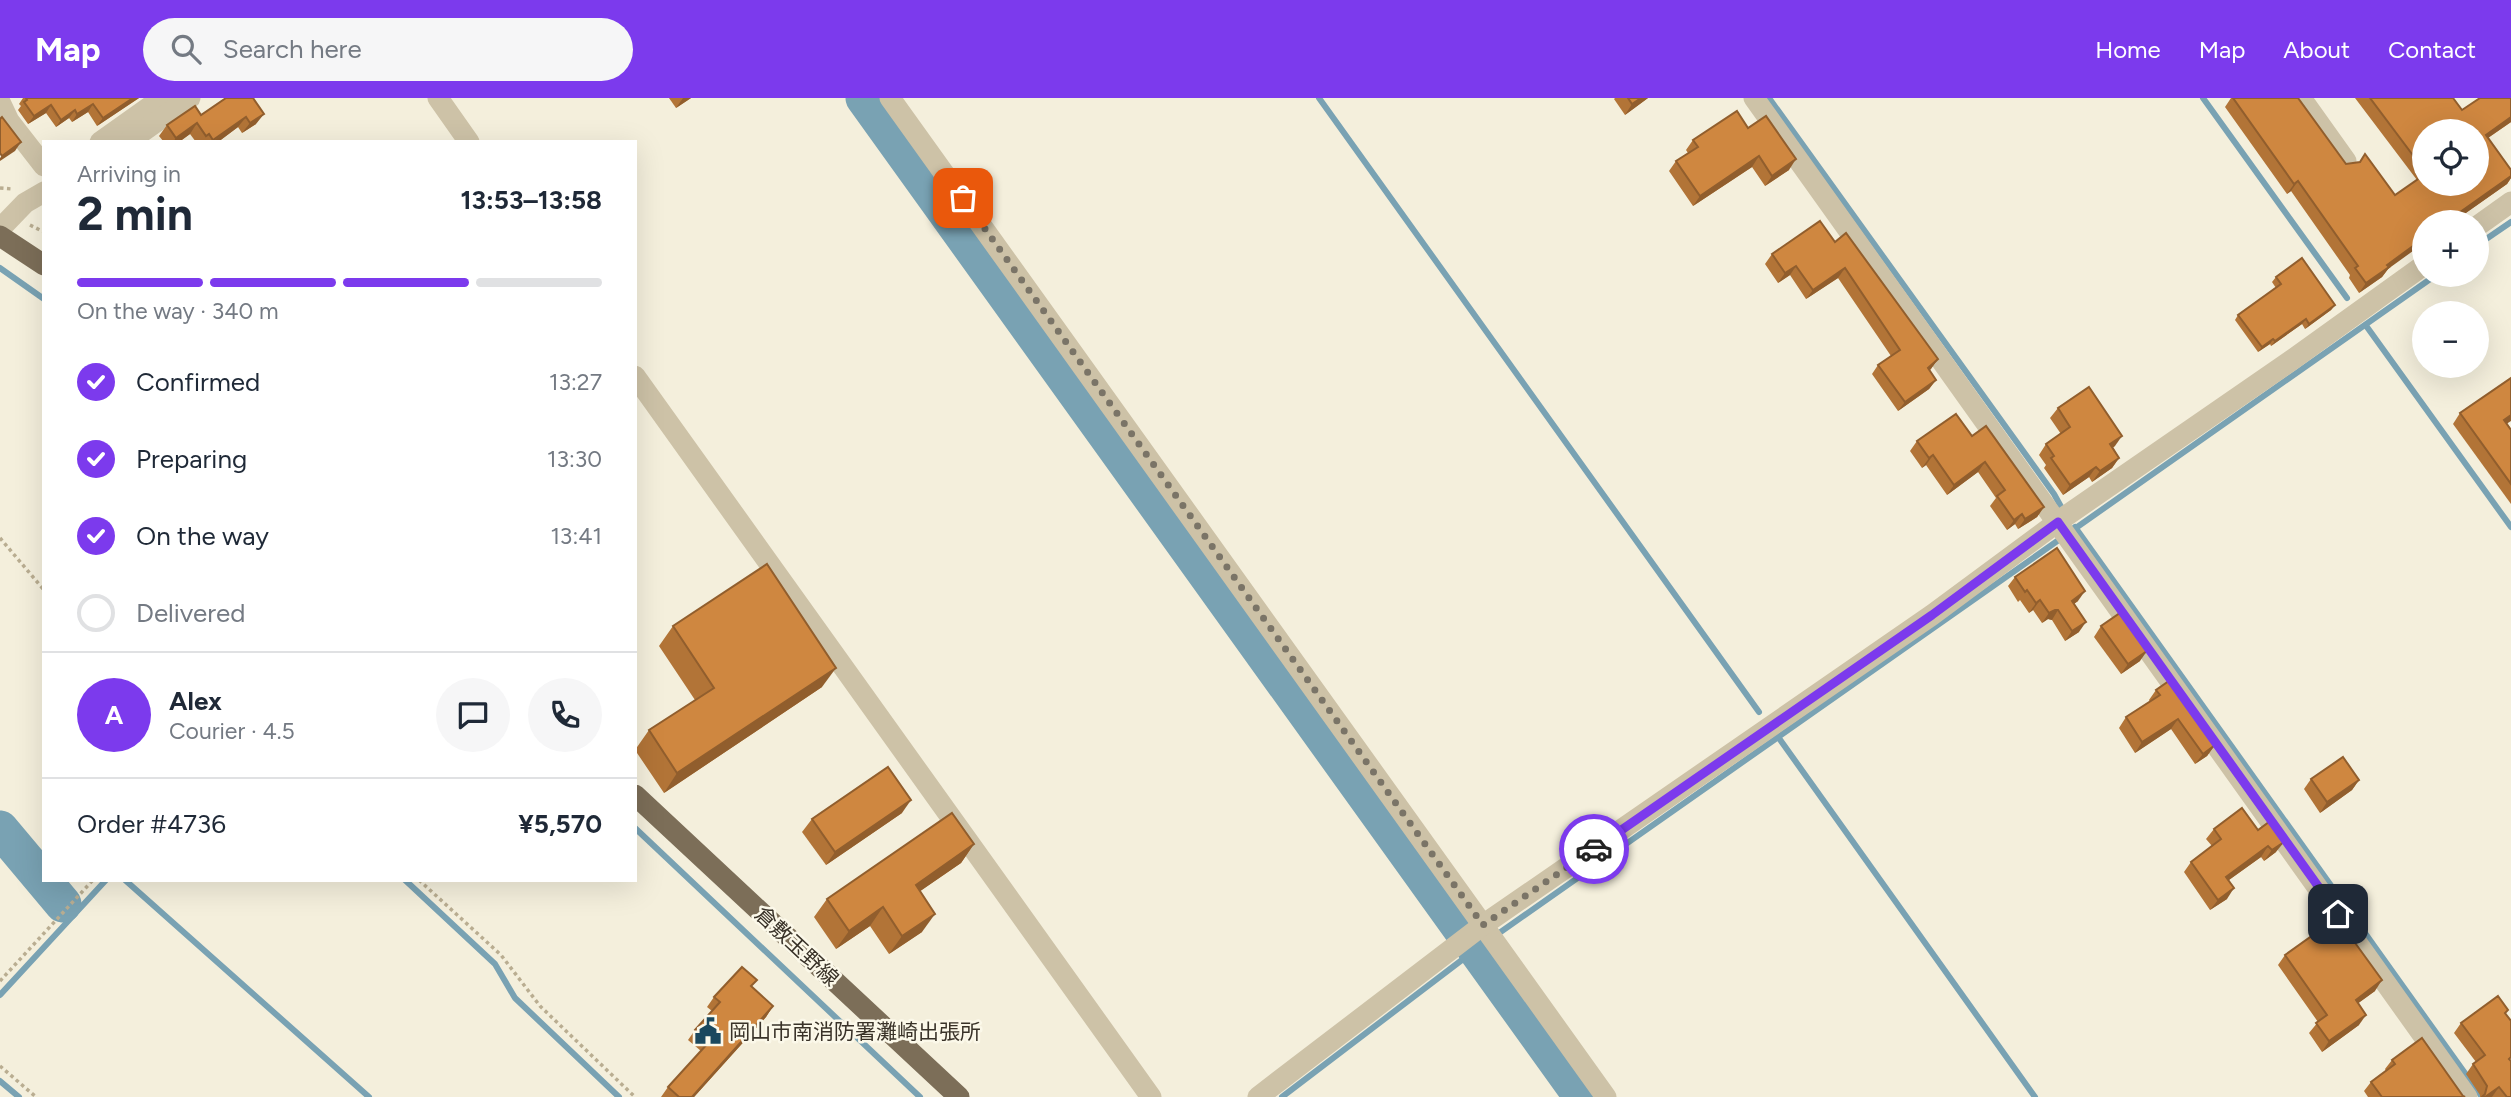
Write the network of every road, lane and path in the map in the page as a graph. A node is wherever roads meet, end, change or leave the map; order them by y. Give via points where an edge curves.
1 (162, 98) edge
2 (190, 98) edge
3 (438, 98) edge
4 (890, 98) edge
5 (1754, 98) edge
6 (2301, 98) edge
7 (0, 102) edge
8 (103, 140) edge
9 (131, 140) edge
10 (468, 140) edge
11 (2346, 161) edge
12 (42, 163) edge
13 (42, 193) edge
14 (2511, 202) edge
15 (2489, 218) edge
16 (0, 229) edge
17 (0, 236) edge
18 (42, 264) edge
19 (2412, 274) edge
20 (637, 379) edge
21 (2066, 524) junction
22 (0, 538) edge
23 (42, 588) edge
24 (637, 797) edge
25 (91, 882) edge
26 (421, 882) edge
27 (1485, 933) junction
28 (0, 981) edge
29 (0, 1066) edge
30 (36, 1097) edge
31 (635, 1097) edge
32 (959, 1097) edge
33 (1151, 1097) edge
34 (1258, 1097) edge
35 (1606, 1097) edge
36 (2467, 1097) edge

1 - 8 street
2 - 9 street
3 - 10 street
4 - 27 street
5 - 21 street
6 - 11 street
7 - 12 street
13 - 16 street via 25,203
14 - 15 street
17 - 18 main road
19 - 21 street
20 - 33 street
21 - 27 street
21 - 36 street
22 - 23 path
24 - 32 main road, 倉敷玉野線
25 - 28 path
26 - 31 path via 501,956 540,1006
27 - 34 street via 1455,947
27 - 35 street
29 - 30 path

